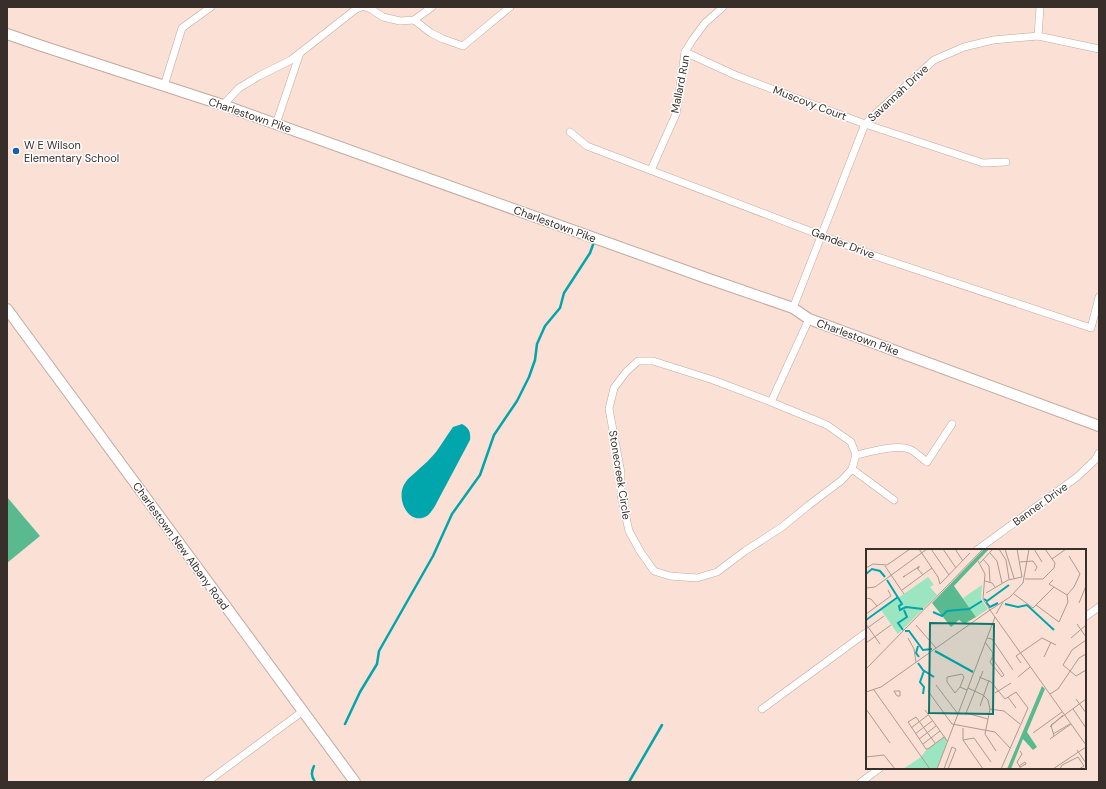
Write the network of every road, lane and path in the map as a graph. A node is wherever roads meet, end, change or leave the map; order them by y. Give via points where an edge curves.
1 (211, 7) edge
2 (363, 7) edge
3 (432, 7) edge
4 (510, 7) edge
5 (724, 7) edge
6 (1040, 7) edge
7 (414, 20) junction
8 (7, 34) edge
9 (1038, 36) junction
10 (1099, 49) edge
11 (300, 52) junction
12 (685, 52) junction
13 (164, 86) junction
14 (223, 105) junction
15 (276, 124) junction
16 (865, 124) junction
17 (570, 132) dead end
18 (1006, 162) dead end
19 (651, 170) junction
20 (822, 235) junction
21 (1099, 297) edge
22 (793, 308) junction
23 (7, 309) edge
24 (809, 319) junction
25 (771, 402) junction
26 (952, 424) dead end
27 (1099, 426) edge
28 (1099, 453) edge
29 (856, 455) junction
30 (852, 469) junction
31 (894, 500) dead end
32 (979, 549) edge
33 (1099, 607) edge
34 (1086, 616) edge
35 (866, 633) edge
36 (762, 709) dead end
37 (303, 711) junction
38 (879, 769) edge
39 (207, 782) edge
40 (355, 782) edge
41 (861, 782) edge

1 - 13 street via 182,28
2 - 7 street via 383,17 400,21
2 - 11 street via 356,9
3 - 7 street
4 - 7 street via 463,46 431,33
5 - 12 street, Mallard Run via 705,23
6 - 9 street
8 - 13 street, Charlestown Pike
9 - 10 street, Savannah Drive
9 - 16 street, Savannah Drive via 993,40 964,47 934,60
11 - 14 street via 291,60 239,88
11 - 15 street
12 - 16 street, Muscovy Court via 734,75
12 - 19 street, Mallard Run via 676,114
13 - 14 street, Charlestown Pike
14 - 15 street, Charlestown Pike
15 - 22 street, Charlestown Pike
16 - 18 street, Muscovy Court via 983,163
16 - 20 street, Savannah Drive
17 - 19 street, Gander Drive via 587,146
19 - 20 street, Gander Drive
20 - 21 street, Gander Drive via 875,256 1091,328
20 - 22 street, Savannah Drive
22 - 24 street, Charlestown Pike
23 - 37 street, Charlestown New Albany Road
24 - 25 street
24 - 27 street, Charlestown Pike
25 - 29 street, Stonecreek Circle via 827,425 851,442
25 - 30 street, Stonecreek Circle via 653,361 638,361 614,388 609,410 629,531 654,571 670,576 697,578 717,572 782,527 842,480
26 - 29 street via 927,462 909,449 901,447
28 - 32 street, Banner Drive via 1077,477
29 - 30 street, Stonecreek Circle
30 - 31 street
33 - 34 street
35 - 36 street
37 - 39 street
37 - 40 street, Charlestown New Albany Road
38 - 41 street

